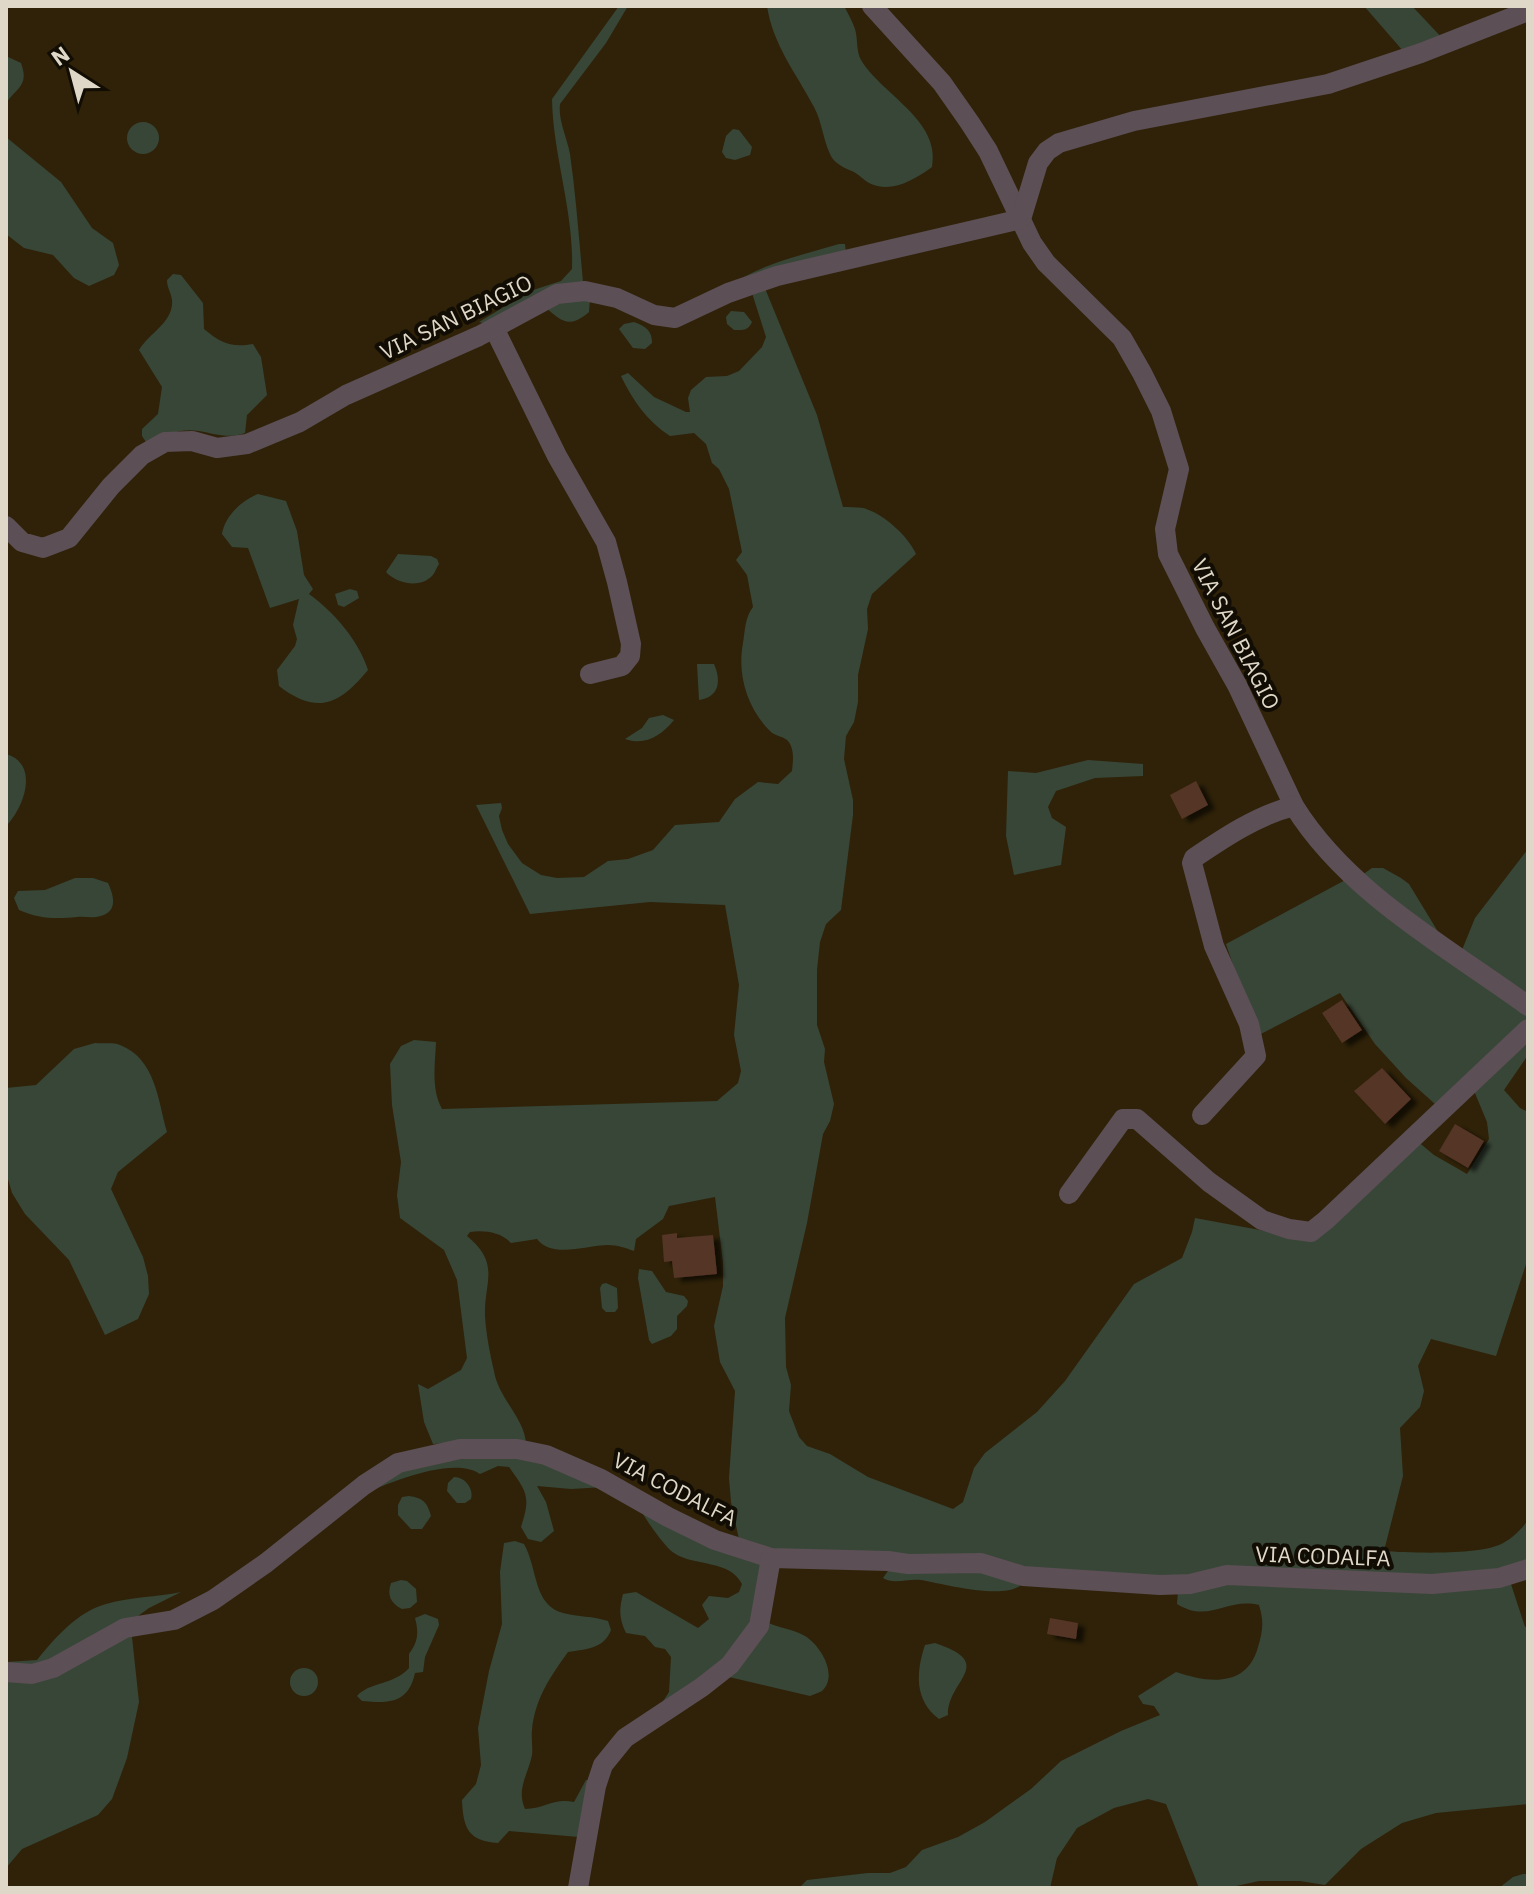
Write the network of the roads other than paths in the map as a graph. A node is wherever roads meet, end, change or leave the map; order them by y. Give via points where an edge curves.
1 (872, 6) edge
2 (1528, 11) edge
3 (1021, 219) junction
4 (494, 328) junction
5 (6, 526) edge
6 (590, 674) dead end
7 (1294, 806) junction
8 (1528, 1006) edge
9 (1528, 1029) edge
10 (1202, 1115) dead end
11 (1069, 1194) dead end
12 (771, 1558) junction
13 (1528, 1569) edge
14 (6, 1672) edge
15 (578, 1888) edge

1 - 3 street, VIA SAN BIAGIO via 949,93 988,151
2 - 3 street via 1328,84 1134,121 1059,143 1038,163
3 - 4 street, VIA SAN BIAGIO via 777,276 675,318 585,291 557,294
3 - 7 street, VIA SAN BIAGIO via 1046,263 1122,338 1161,411 1179,469 1165,529 1168,554
4 - 5 street, VIA SAN BIAGIO via 247,444 217,448 192,441 165,442 121,476 69,538 43,548 22,542
4 - 6 street via 606,542 630,656 622,666
7 - 8 street, VIA SAN BIAGIO via 1316,840 1364,887
7 - 10 street via 1228,836 1192,863 1214,946 1249,1024 1256,1056
9 - 11 street via 1311,1232 1262,1220 1137,1119 1123,1119
12 - 13 street, VIA CODALFA via 981,1563 1023,1576 1160,1585 1227,1575 1432,1584 1499,1578
12 - 14 street, VIA CODALFA via 715,1540 546,1455 460,1449 398,1463 266,1563 174,1620 125,1628 53,1668 32,1674
12 - 15 street via 759,1626 730,1665 625,1738 603,1765

